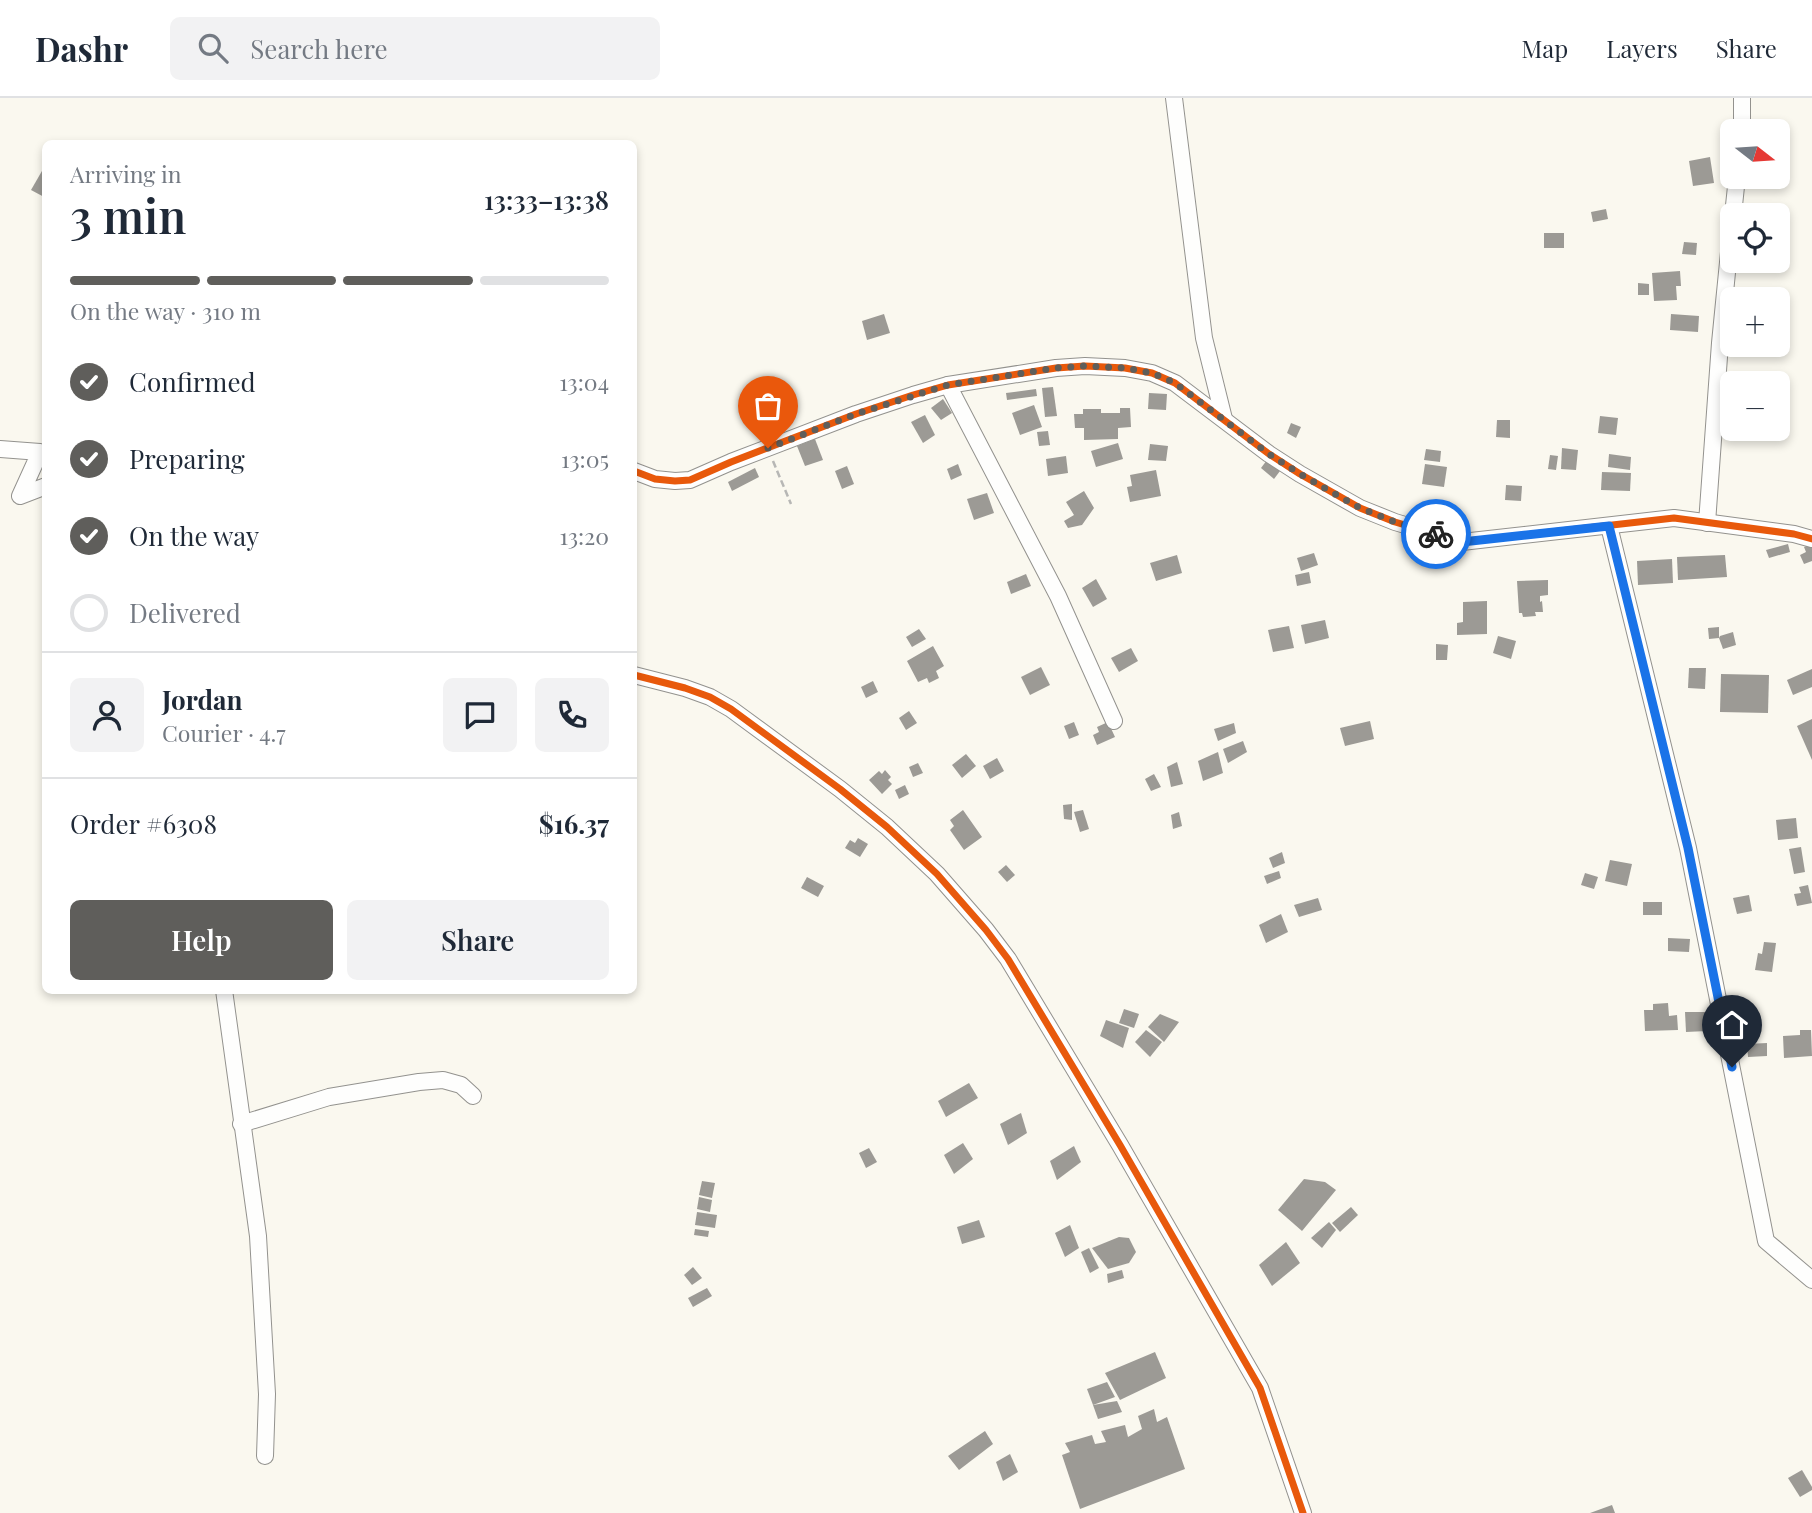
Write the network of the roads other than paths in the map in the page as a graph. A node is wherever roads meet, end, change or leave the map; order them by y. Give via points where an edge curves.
1 (1174, 98) edge
2 (1742, 98) edge
3 (1742, 119) edge
4 (1727, 273) edge
5 (948, 385) junction
6 (1224, 419) junction
7 (0, 450) edge
8 (637, 472) edge
9 (42, 488) edge
10 (1707, 523) junction
11 (1609, 526) junction
12 (1812, 539) edge
13 (637, 676) edge
14 (1114, 720) dead end
15 (225, 994) edge
16 (473, 1097) dead end
17 (241, 1124) junction
18 (1812, 1280) edge
19 (265, 1456) dead end
20 (1303, 1513) edge

1 - 6 street via 1204,338
2 - 3 street
4 - 10 street
5 - 6 street via 1056,368 1125,368 1175,383
5 - 8 street via 856,414 690,480 655,479
5 - 14 street via 1058,596
6 - 11 street via 1269,454 1360,508 1462,542
7 - 9 street via 40,452 20,496
10 - 11 street via 1674,518
10 - 12 street
11 - 18 street via 1688,848 1766,1241
13 - 20 street via 685,688 731,709 887,827 986,930 1120,1145 1260,1388
15 - 17 street
16 - 17 street via 461,1086 443,1080 419,1082 329,1097
17 - 19 street via 258,1236 267,1394

